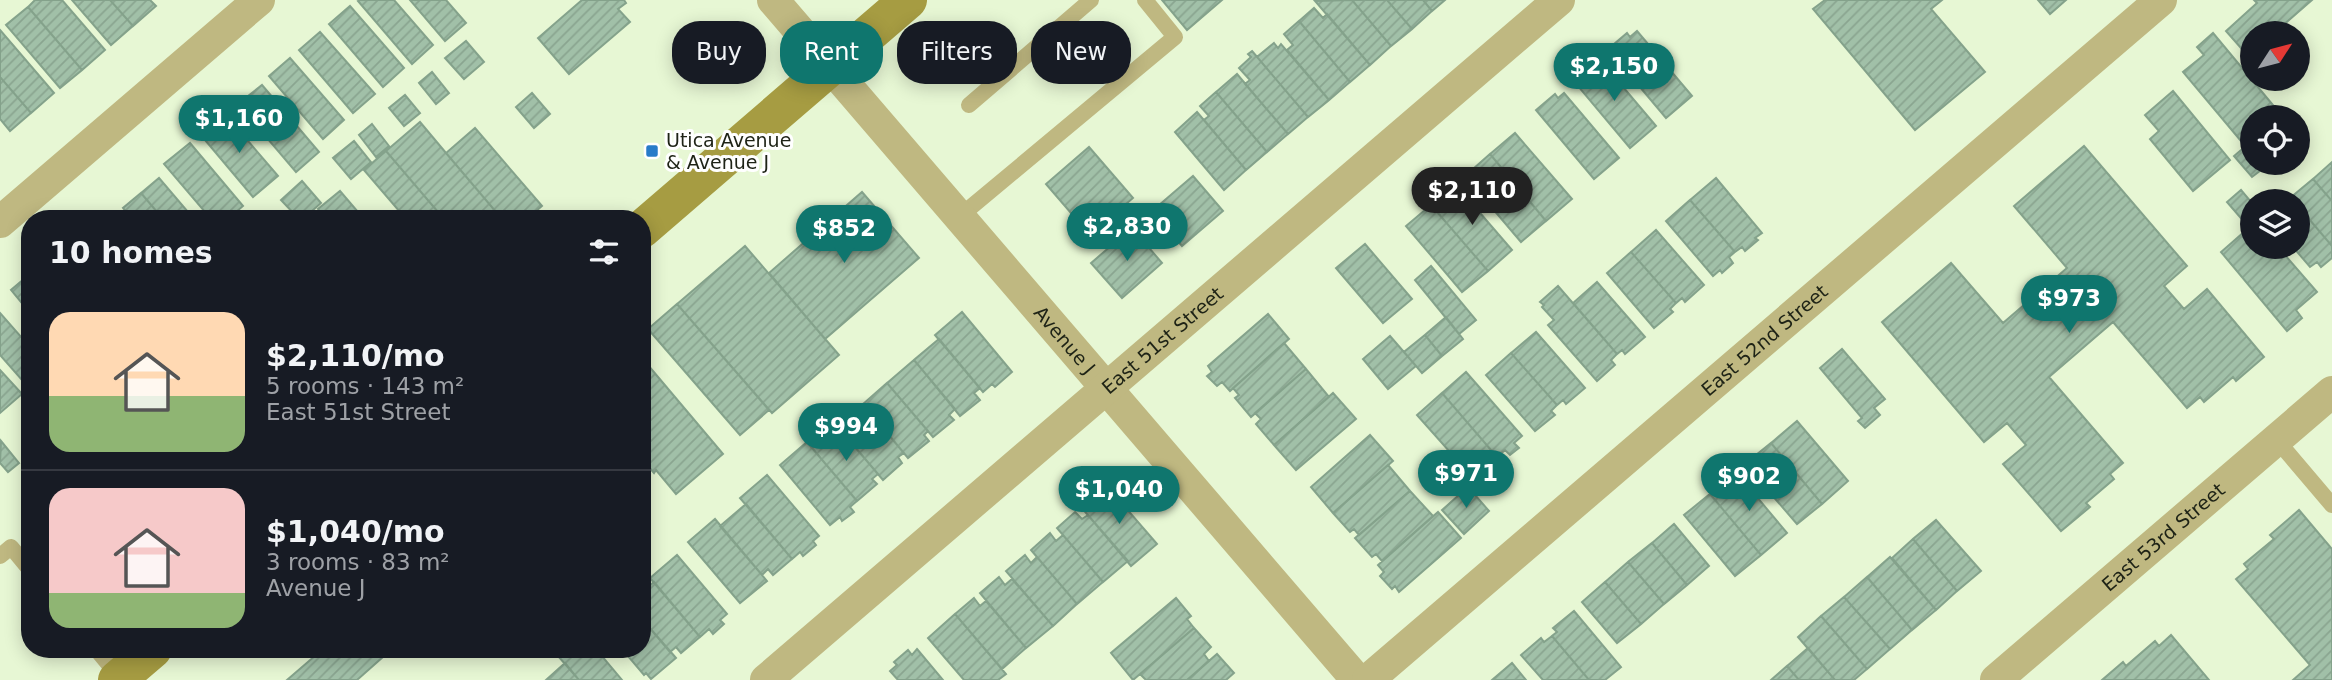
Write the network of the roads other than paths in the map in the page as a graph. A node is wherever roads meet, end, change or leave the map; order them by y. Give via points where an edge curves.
1 (259, 0) edge
2 (774, 0) edge
3 (908, 0) edge
4 (1091, 0) edge
5 (1145, 0) edge
6 (1559, 0) edge
7 (2161, 0) edge
8 (792, 21) edge
9 (883, 21) edge
10 (810, 84) edge
11 (845, 84) edge
12 (969, 105) dead end
13 (959, 217) junction
14 (651, 221) edge
15 (0, 222) edge
16 (1106, 389) junction
17 (2332, 391) edge
18 (2276, 439) junction
19 (2332, 505) edge
20 (0, 556) edge
21 (21, 559) edge
22 (103, 658) edge
23 (143, 658) edge
24 (119, 679) edge
25 (766, 680) edge
26 (1357, 680) edge
27 (1368, 680) edge
28 (1996, 680) edge

1 - 15 street
2 - 8 street, Avenue J
3 - 9 main road
4 - 12 lane
5 - 13 lane via 1175,37
6 - 16 street, East 51st Street
7 - 27 street, East 52nd Street
10 - 14 main road
11 - 13 street, Avenue J
13 - 16 street, Avenue J
16 - 25 street, East 51st Street
16 - 26 street, Avenue J
17 - 18 street, East 53rd Street
18 - 19 lane
18 - 28 street, East 53rd Street
20 - 21 lane via 11,547
22 - 24 lane
23 - 24 main road

